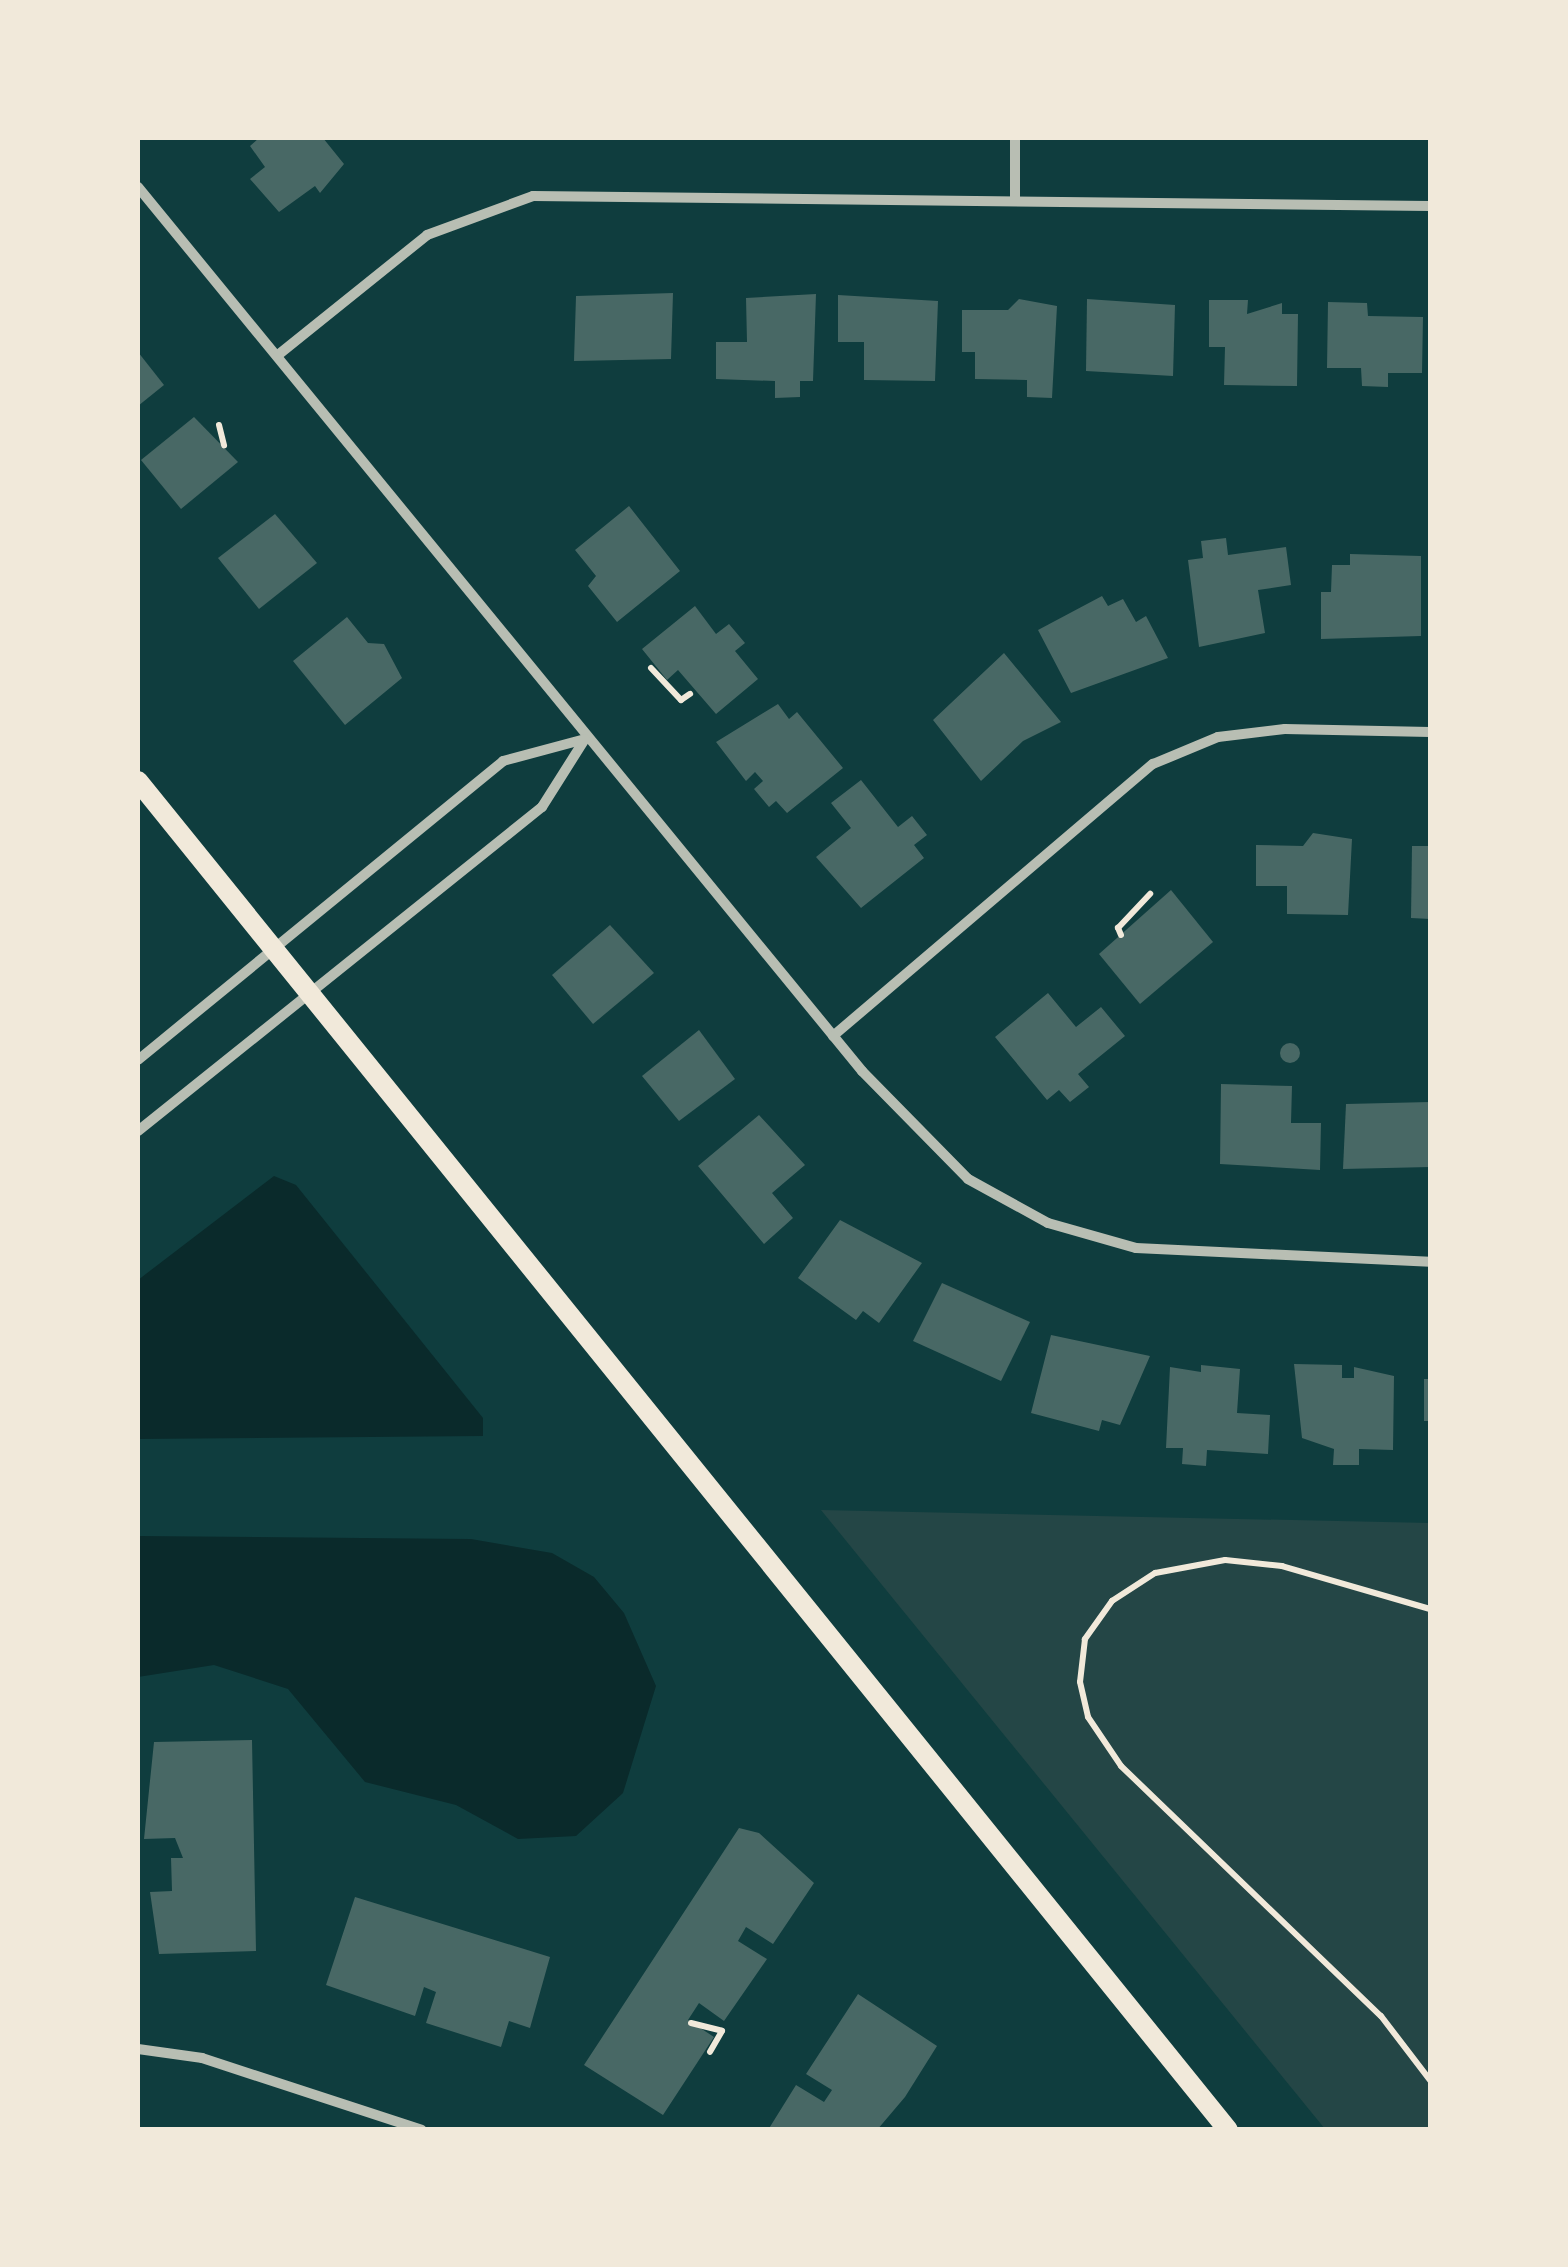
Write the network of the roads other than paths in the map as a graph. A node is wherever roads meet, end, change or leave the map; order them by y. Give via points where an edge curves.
1 (1015, 138) edge
2 (138, 187) edge
3 (1014, 198) junction
4 (1430, 206) edge
5 (278, 355) junction
6 (1430, 732) edge
7 (585, 739) junction
8 (138, 781) edge
9 (276, 951) junction
10 (309, 992) junction
11 (832, 1036) junction
12 (138, 1060) edge
13 (138, 1131) edge
14 (1430, 1262) edge
15 (138, 2049) edge
16 (422, 2130) edge
17 (1228, 2130) edge

1 - 3 street
2 - 5 street
3 - 4 street
3 - 5 street via 558,193 506,200 428,235
5 - 7 street
6 - 11 street via 1285,728 1218,737 1153,764
7 - 9 street via 503,761
7 - 10 street via 542,807
7 - 11 street
8 - 9 main road
9 - 10 main road
9 - 12 street
10 - 13 street
10 - 17 main road
11 - 14 street via 968,1179 1048,1223 1136,1248 1226,1259
15 - 16 street via 202,2058

